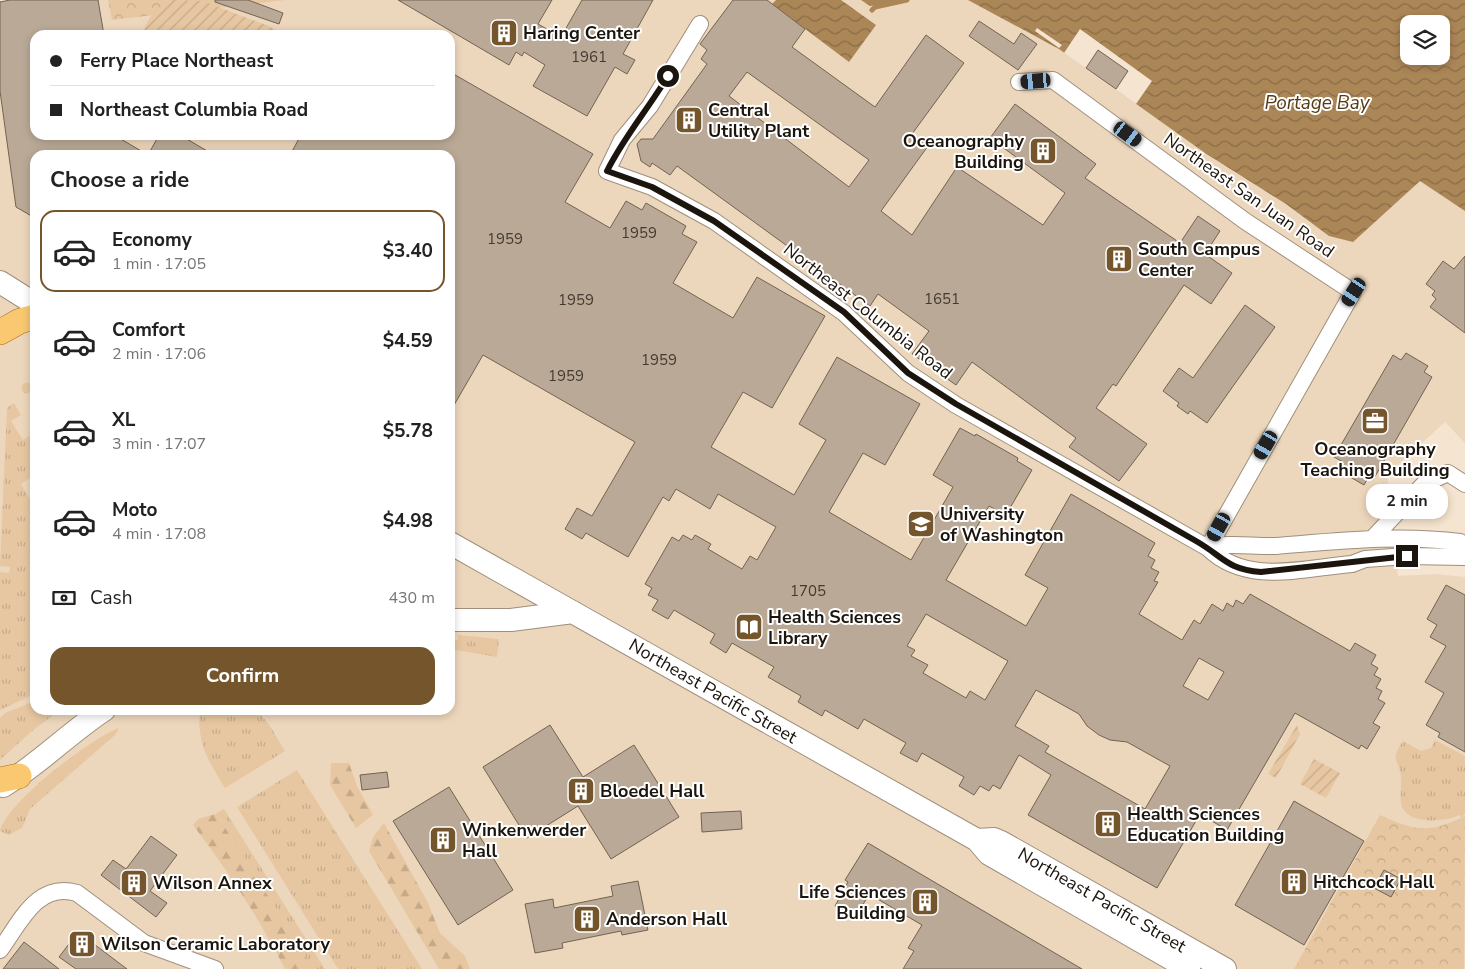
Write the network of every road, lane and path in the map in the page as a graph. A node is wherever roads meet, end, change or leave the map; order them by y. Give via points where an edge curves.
1 (700, 24) dead end
2 (1019, 82) dead end
3 (0, 282) edge
4 (30, 301) edge
5 (30, 318) edge
6 (0, 332) edge
7 (1465, 484) edge
8 (1372, 539) junction
9 (455, 546) edge
10 (1465, 546) edge
11 (1208, 548) junction
12 (1465, 557) edge
13 (573, 612) junction
14 (455, 620) edge
15 (97, 715) edge
16 (6, 781) edge
17 (0, 800) edge
18 (977, 840) junction
19 (0, 950) edge
20 (214, 969) edge
21 (1189, 969) edge
22 (1225, 969) edge

1 - 11 street, Northeast Columbia Road via 650,106 622,140 607,171 652,187 714,221 844,312 908,373 956,404
2 - 11 street, Northeast San Juan Road via 1053,80 1246,220 1354,292
3 - 4 main road
5 - 6 main road
7 - 8 street via 1448,473 1424,484
8 - 10 street via 1425,538 1460,542
8 - 11 street via 1274,546 1223,544
9 - 13 main road, Northeast Pacific Street
11 - 12 street, Northeast Columbia Road via 1229,564 1261,572 1352,564 1375,558
13 - 14 main road via 511,620
13 - 18 main road, Northeast Pacific Street
15 - 16 main road
16 - 17 main road
18 - 21 main road, Northeast Pacific Street via 990,854
18 - 22 main road, Northeast Pacific Street via 1001,842
19 - 20 street via 36,901 46,894 68,891 77,893 144,943

